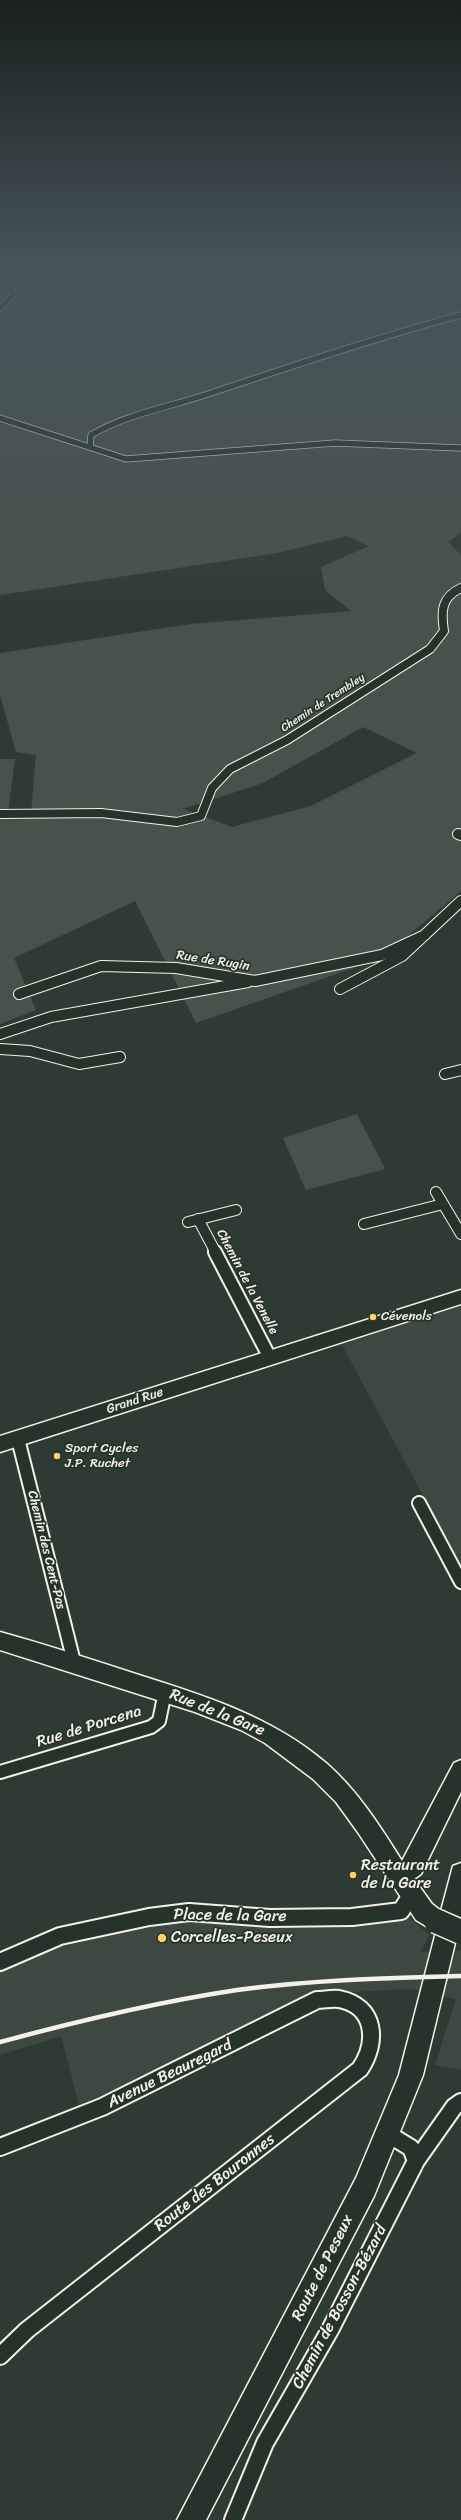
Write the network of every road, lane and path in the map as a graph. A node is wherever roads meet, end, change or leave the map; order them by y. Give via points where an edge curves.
1 (229, 388) edge
2 (0, 418) edge
3 (90, 447) junction
4 (461, 448) edge
5 (461, 588) edge
6 (0, 814) edge
7 (461, 901) edge
8 (425, 935) junction
9 (256, 981) junction
10 (340, 990) dead end
11 (19, 994) dead end
12 (0, 1034) edge
13 (0, 1049) edge
14 (120, 1057) dead end
15 (461, 1070) edge
16 (445, 1074) dead end
17 (436, 1192) dead end
18 (443, 1204) junction
19 (236, 1210) dead end
20 (364, 1224) dead end
21 (461, 1234) edge
22 (461, 1297) edge
23 (270, 1358) junction
24 (9, 1441) edge
25 (419, 1503) dead end
26 (461, 1582) edge
27 (0, 1641) edge
28 (74, 1662) junction
29 (165, 1692) junction
30 (461, 1770) edge
31 (0, 1772) edge
32 (461, 1874) edge
33 (399, 1877) junction
34 (411, 1895) junction
35 (461, 1932) edge
36 (0, 1962) edge
37 (338, 1999) joint
38 (461, 2102) edge
39 (388, 2134) junction
40 (0, 2147) edge
41 (416, 2161) junction
42 (0, 2356) edge
43 (191, 2520) edge
44 (233, 2520) edge

1 - 3 street via 112,423 90,435
2 - 3 street via 44,435
3 - 4 street via 104,455 134,459 335,443
5 - 6 street, Chemin de Trembley via 443,599 444,631 430,648 287,740 230,769 212,788 201,816 190,821 176,822 102,813
7 - 8 street, Rue de Rugin
8 - 9 street, Rue de Rugin via 382,954 336,966
8 - 10 street, Rue de Rugin via 421,942 405,954
9 - 11 street, Rue de Rugin via 176,968 101,966
9 - 12 street via 184,996 51,1017
13 - 14 street via 30,1050 79,1064
15 - 16 street
17 - 18 street
18 - 20 street
18 - 21 street
19 - 23 street, Chemin de la Venelle via 193,1220
22 - 23 main road, Grand Rue
23 - 24 main road, Grand Rue
24 - 28 street, Chemin des Cent-Pas
25 - 26 street
27 - 28 main road, Rue de la Gare
28 - 29 main road, Rue de la Gare
29 - 31 street, Rue de Porcena via 159,1721 151,1727
29 - 33 main road, Rue de la Gare via 253,1724 297,1752 343,1795 367,1826
30 - 33 main road via 413,1866
32 - 39 main road, Route de Peseux via 412,2075
33 - 34 main road, Rue de la Gare
34 - 35 main road, Rue de la Gare, bridge via 424,1912 436,1921
34 - 36 street, Place de la Gare via 401,1911 352,1917 270,1918 189,1912 149,1917 60,1936
37 - 40 street, Avenue Beauregard via 317,2000 102,2108
37 - 42 street, Route des Bouronnes via 353,2005 362,2013 372,2031 372,2050 360,2069 27,2330
38 - 41 street, Chemin de Bosson-Bézard
39 - 41 street via 411,2148
39 - 43 main road, Route de Peseux via 365,2187
41 - 44 street, Chemin de Bosson-Bézard via 330,2330 265,2443

